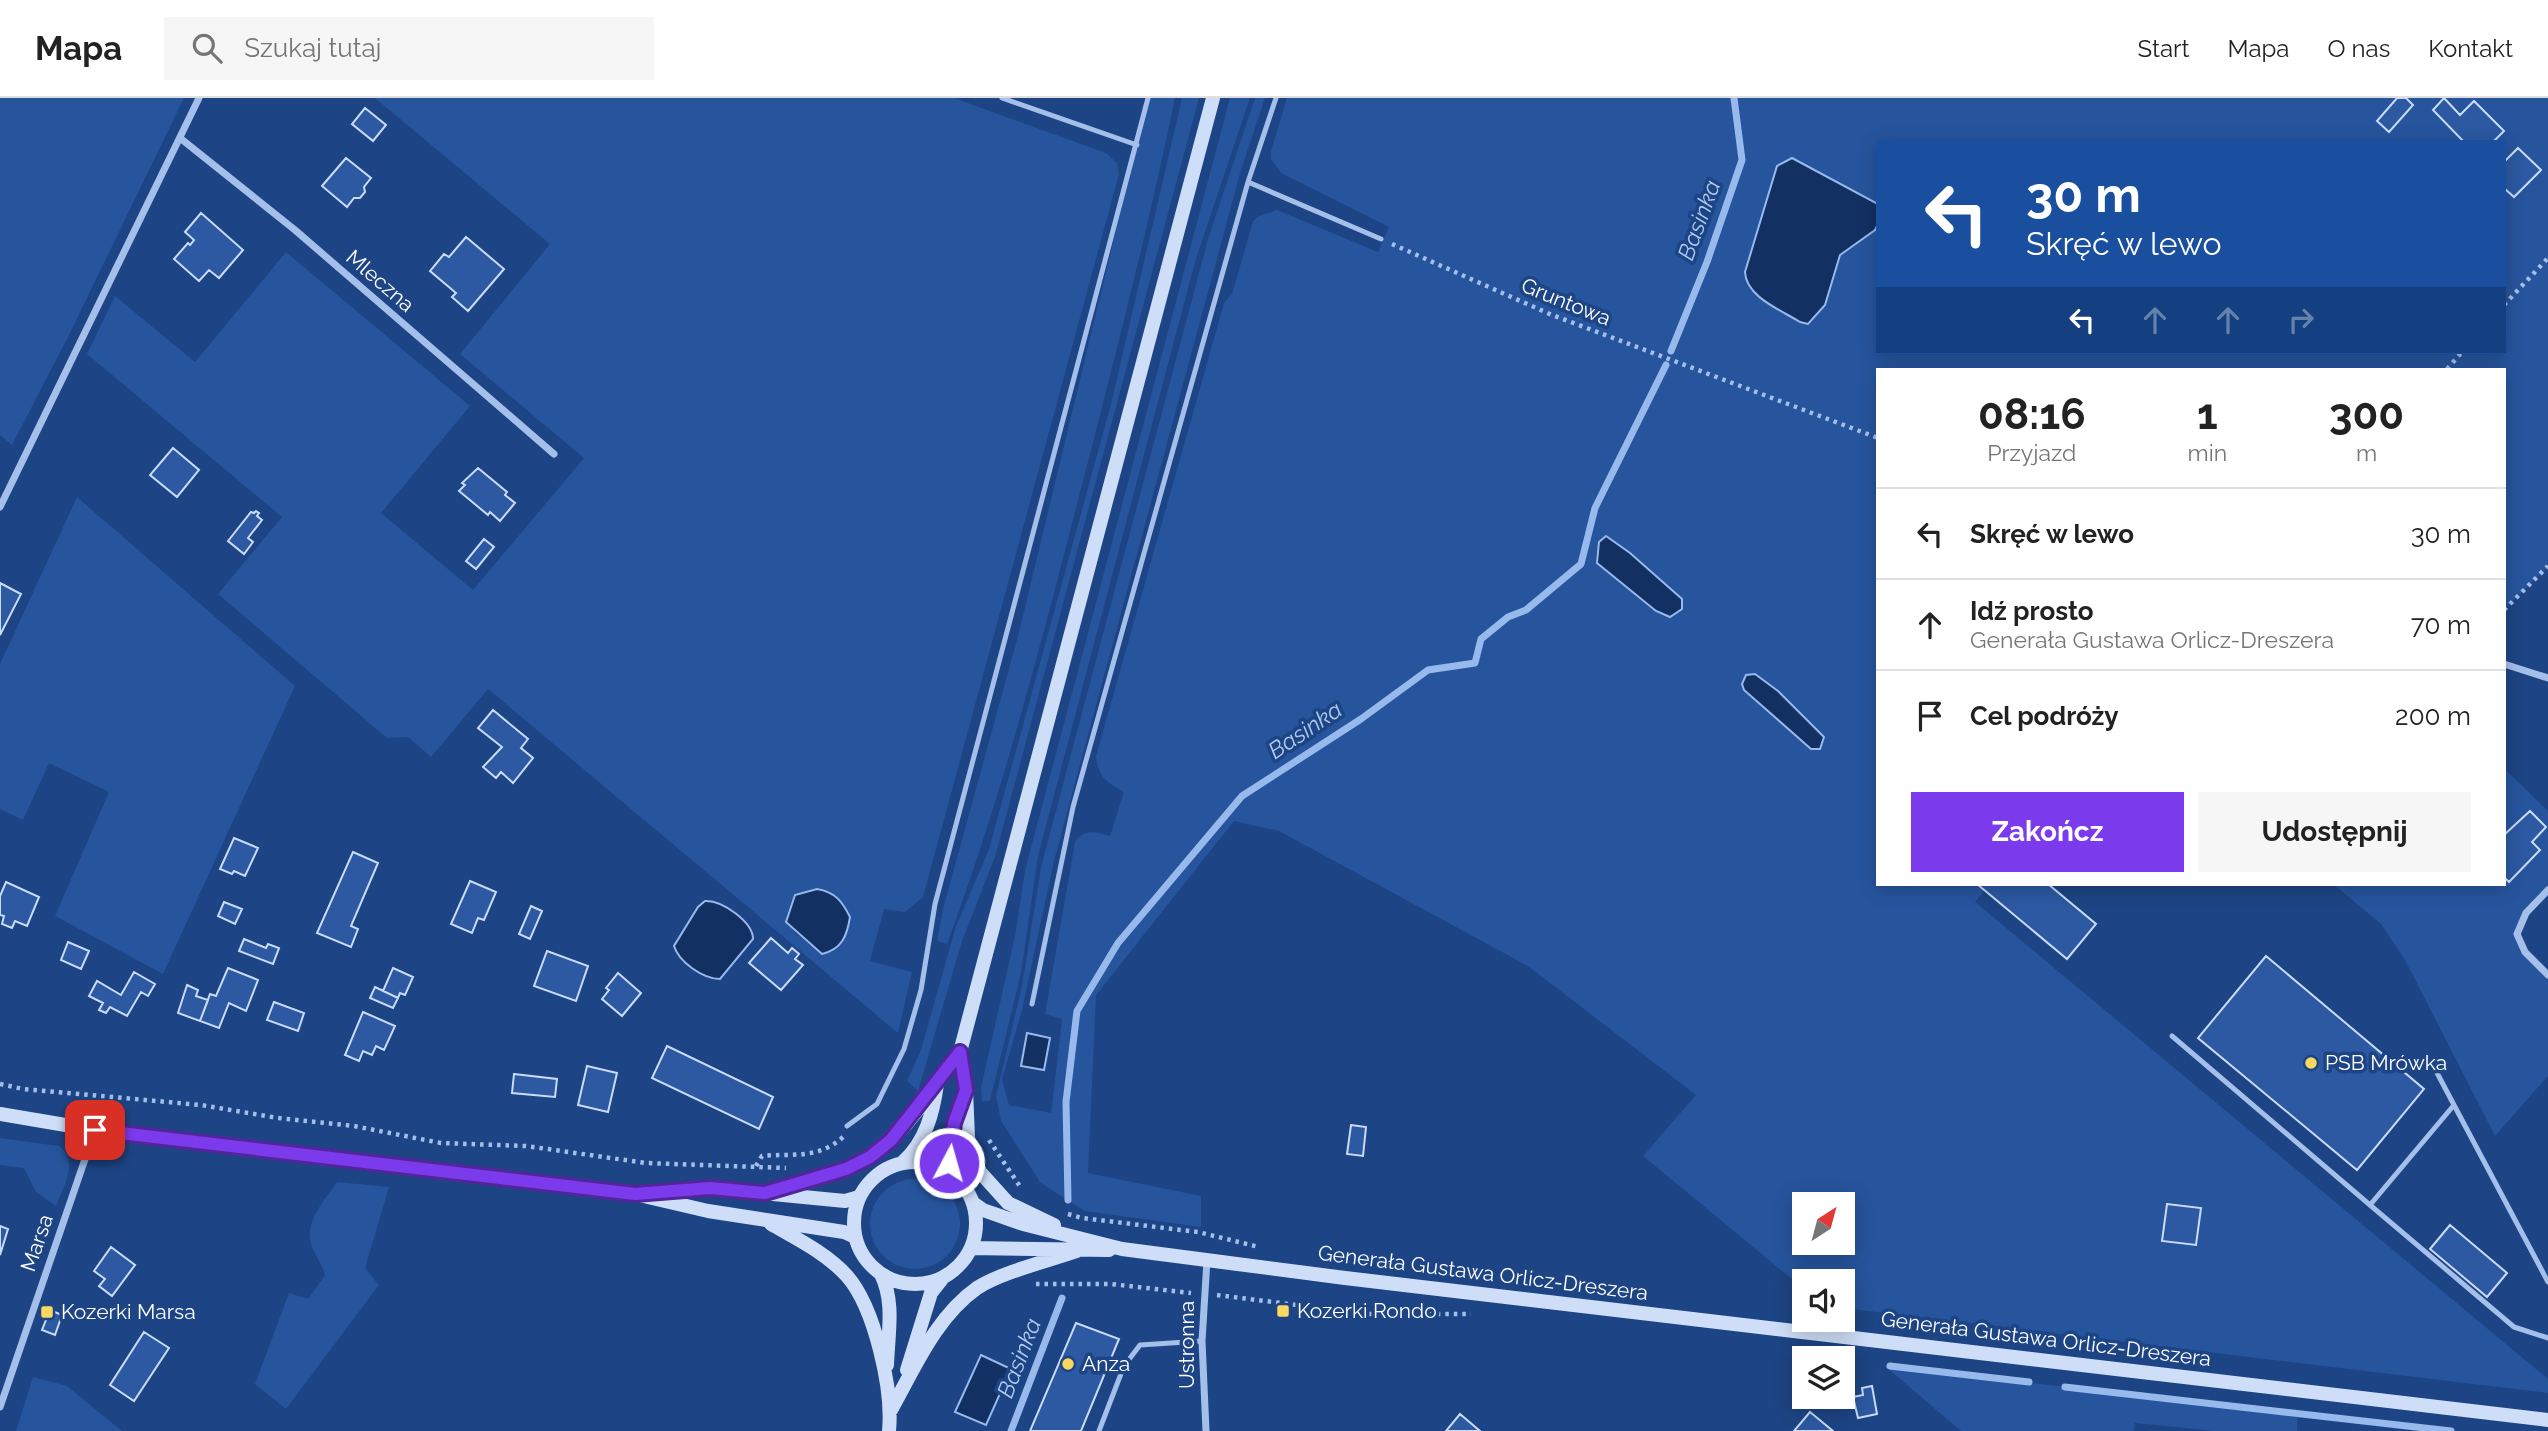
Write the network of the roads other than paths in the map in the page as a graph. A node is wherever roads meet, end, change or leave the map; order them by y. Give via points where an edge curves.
1 (199, 98) edge
2 (1002, 98) edge
3 (1148, 98) edge
4 (1213, 98) edge
5 (1276, 98) edge
6 (180, 138) junction
7 (1137, 145) junction
8 (1248, 182) junction
9 (1381, 239) road end
10 (554, 454) dead end
11 (0, 507) edge
12 (2506, 665) edge
13 (2548, 678) edge
14 (2548, 890) edge
15 (2548, 975) edge
16 (1032, 1004) dead end
17 (2172, 1036) dead end
18 (960, 1052) junction
19 (2435, 1069) dead end
20 (938, 1079) junction
21 (966, 1090) junction
22 (2454, 1105) junction
23 (0, 1114) edge
24 (847, 1126) road end
25 (95, 1130) junction
26 (904, 1162) junction
27 (960, 1181) junction
28 (765, 1193) junction
29 (635, 1194) junction
30 (859, 1197) junction
31 (973, 1203) junction
32 (2370, 1205) junction
33 (761, 1218) junction
34 (855, 1237) junction
35 (1079, 1244) junction
36 (971, 1248) junction
37 (1208, 1260) junction
38 (881, 1274) junction
39 (945, 1276) junction
40 (2548, 1282) edge
41 (2548, 1338) edge
42 (1202, 1341) junction
43 (886, 1384) junction
44 (903, 1388) junction
45 (0, 1407) edge
46 (891, 1410) junction
47 (2548, 1420) edge
48 (889, 1431) edge
49 (1099, 1431) edge
50 (1206, 1431) edge

1 - 6 street
2 - 7 lane
3 - 7 lane
4 - 18 main road
5 - 8 lane
6 - 10 street, Mleczna via 295,230
6 - 11 street
7 - 24 lane via 935,904 921,990 904,1049 877,1104
8 - 9 lane
8 - 16 lane via 1073,807
12 - 13 street
14 - 15 street via 2526,913 2517,934 2525,952
17 - 32 lane
18 - 20 main road
18 - 21 main road
19 - 22 lane
20 - 26 main road via 928,1125
20 - 28 main road via 891,1140 870,1157 846,1169
21 - 27 main road via 954,1123 949,1163
21 - 35 main road via 968,1138 980,1172 991,1187 1008,1203
22 - 32 lane
22 - 40 lane
23 - 25 main road
25 - 29 main road
25 - 45 street, Marsa
26 - 27 main road via 934,1164
26 - 30 main road via 885,1169
27 - 31 main road
28 - 29 main road via 710,1188
28 - 30 main road via 845,1201
29 - 33 main road
30 - 34 main road
31 - 35 main road, Generała Gustawa Orlicz-Dreszera
31 - 36 main road via 976,1226
32 - 41 lane via 2514,1327
33 - 34 main road
33 - 43 main road via 830,1259 848,1278 870,1320
34 - 38 main road via 869,1264
35 - 36 main road, Generała Gustawa Orlicz-Dreszera
35 - 37 main road, Generała Gustawa Orlicz-Dreszera
35 - 44 main road via 999,1277 958,1304 931,1337
36 - 39 main road
37 - 42 street, Ustronna
37 - 47 main road, Generała Gustawa Orlicz-Dreszera
38 - 39 main road via 912,1284
38 - 43 main road via 891,1303
39 - 44 main road via 931,1293 922,1316
42 - 49 lane via 1140,1345 1124,1366
42 - 50 street, Ustronna
43 - 46 main road
44 - 46 main road
46 - 48 main road

